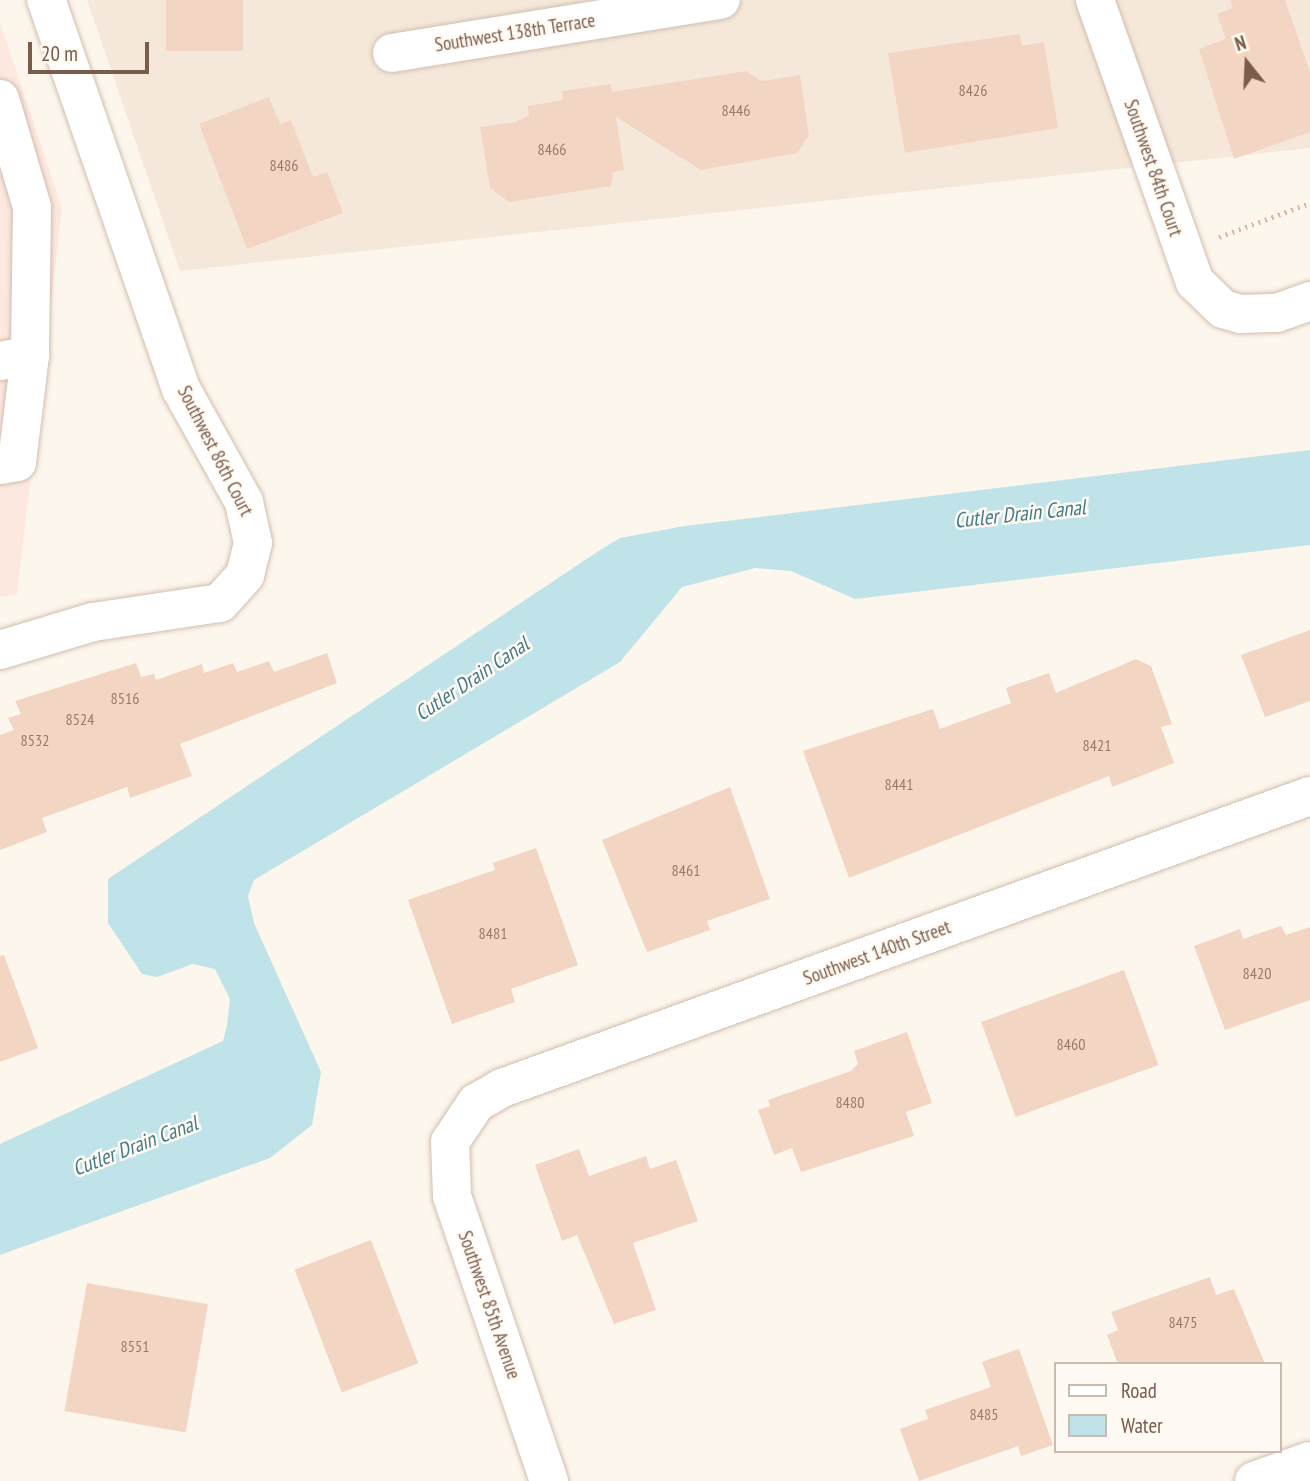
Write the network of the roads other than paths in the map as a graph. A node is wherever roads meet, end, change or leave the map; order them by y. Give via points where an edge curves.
1 (46, 0) edge
2 (721, 0) edge
3 (1095, 0) edge
4 (392, 53) dead end
5 (0, 99) edge
6 (1310, 302) edge
7 (15, 358) edge
8 (0, 465) edge
9 (0, 650) edge
10 (1310, 796) edge
11 (455, 1127) joint
12 (1310, 1461) edge
13 (549, 1481) edge
14 (1254, 1481) edge

1 - 9 street, Southwest 86th Court via 181,389 244,502 253,543 245,575 220,603 71,627
2 - 4 street, Southwest 138th Terrace
3 - 6 street, Southwest 84th Court via 1187,267 1208,299 1240,314 1278,313
5 - 7 street via 32,207
7 - 8 street via 17,462
10 - 11 street, Southwest 140th Street via 502,1088
11 - 13 street, Southwest 85th Avenue via 447,1158 452,1196
12 - 14 street

